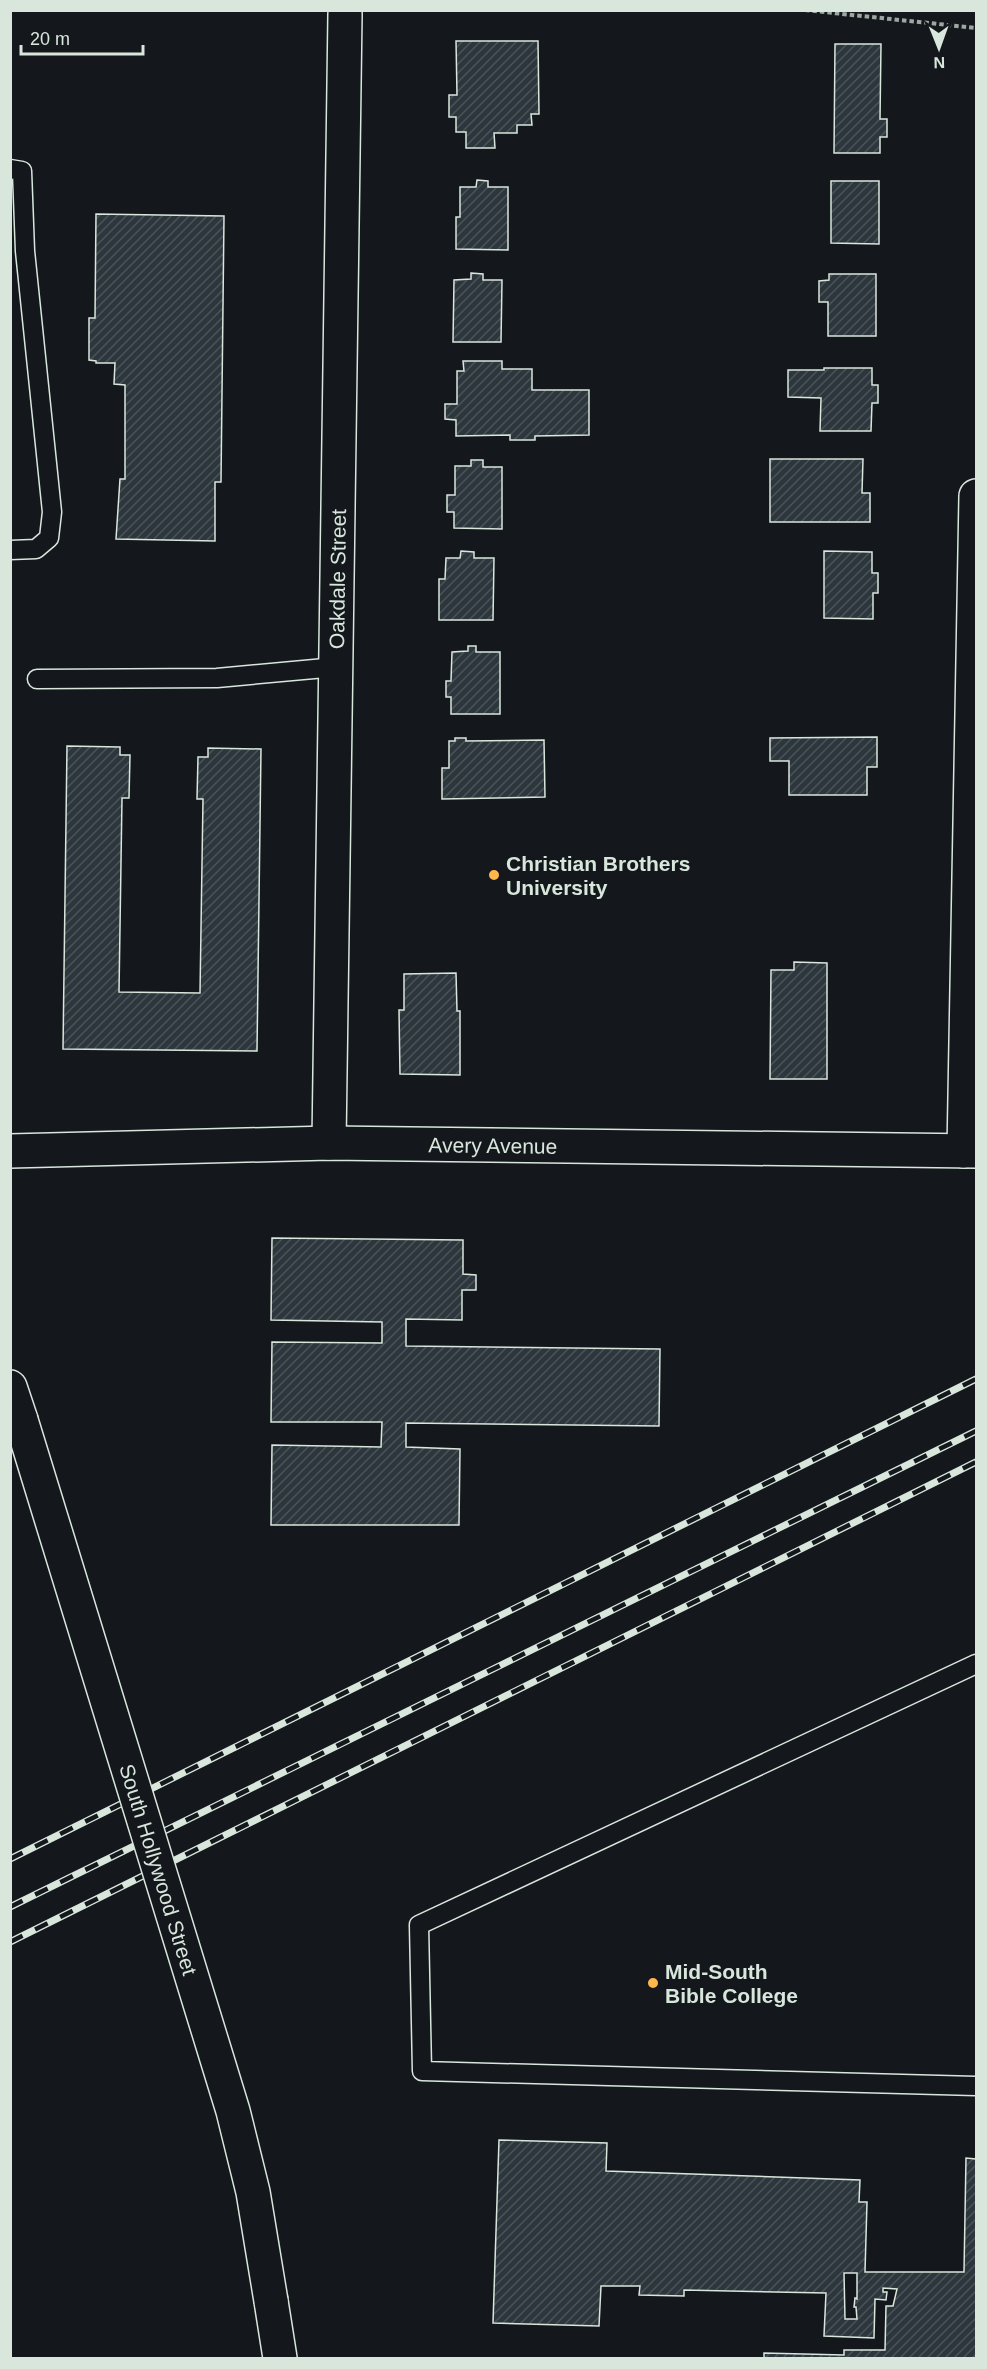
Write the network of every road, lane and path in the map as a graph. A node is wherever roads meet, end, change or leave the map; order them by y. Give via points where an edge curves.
1 (805, 10) edge
2 (345, 12) edge
3 (976, 28) edge
4 (10, 169) edge
5 (976, 496) edge
6 (10, 550) edge
7 (336, 667) junction
8 (37, 679) dead end
9 (329, 1143) junction
10 (10, 1151) edge
11 (970, 1151) edge
12 (10, 1387) edge
13 (976, 1664) edge
14 (976, 2086) edge
15 (280, 2358) edge

1 - 3 path
2 - 7 street, Oakdale Street
4 - 6 lane via 22,171 25,250 52,512 49,538 36,549
5 - 11 street
7 - 8 lane via 217,678
7 - 9 street, Oakdale Street
9 - 10 street, Avery Avenue
9 - 11 street, Avery Avenue
12 - 15 street, South Hollywood Street, bridge via 233,2111 253,2192
13 - 14 lane via 419,1925 422,2071

